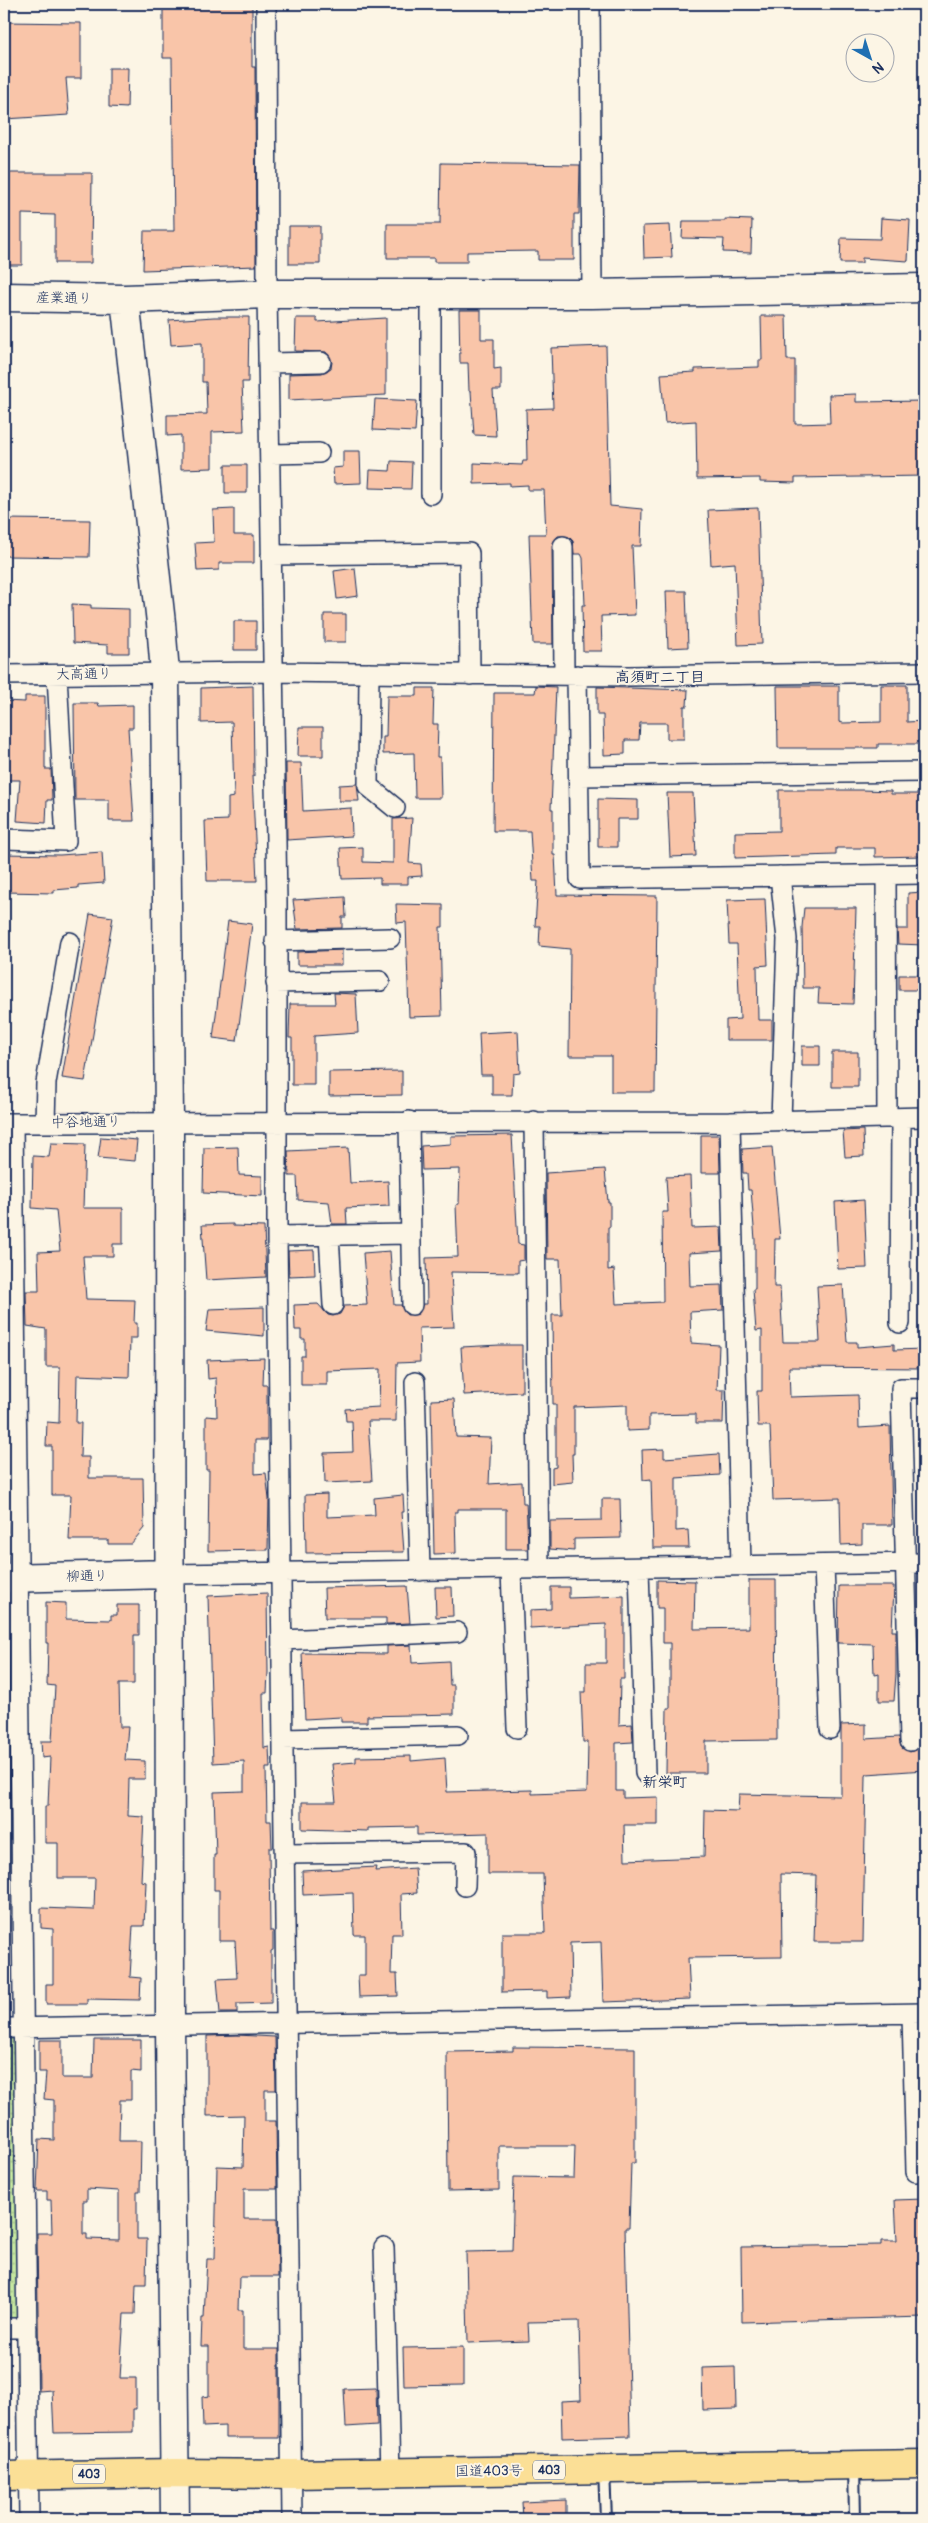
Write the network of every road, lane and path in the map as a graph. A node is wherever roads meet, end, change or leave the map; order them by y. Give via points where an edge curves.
1 (266, 4) edge
2 (590, 4) edge
3 (924, 288) edge
4 (267, 294) junction
5 (431, 294) junction
6 (592, 294) junction
7 (4, 298) edge
8 (125, 299) junction
9 (322, 362) dead end
10 (268, 363) junction
11 (319, 453) dead end
12 (270, 454) junction
13 (431, 494) dead end
14 (563, 546) dead end
15 (271, 555) junction
16 (273, 672) junction
17 (924, 672) edge
18 (165, 673) junction
19 (369, 673) junction
20 (4, 675) edge
21 (57, 675) junction
22 (470, 675) junction
23 (571, 675) junction
24 (924, 772) edge
25 (579, 776) junction
26 (394, 808) dead end
27 (4, 839) edge
28 (924, 874) edge
29 (886, 875) junction
30 (780, 876) junction
31 (390, 938) dead end
32 (275, 941) junction
33 (70, 942) dead end
34 (380, 981) dead end
35 (276, 983) junction
36 (924, 1117) edge
37 (894, 1118) junction
38 (781, 1120) junction
39 (169, 1121) junction
40 (534, 1121) junction
41 (45, 1122) junction
42 (276, 1122) junction
43 (408, 1122) junction
44 (730, 1122) junction
45 (9, 1123) edge
46 (411, 1234) junction
47 (277, 1236) junction
48 (329, 1236) junction
49 (9, 1271) edge
50 (333, 1305) dead end
51 (412, 1305) dead end
52 (900, 1323) dead end
53 (414, 1382) dead end
54 (924, 1388) edge
55 (10, 1421) edge
56 (924, 1563) edge
57 (905, 1564) junction
58 (824, 1565) junction
59 (742, 1566) junction
60 (639, 1568) junction
61 (539, 1569) junction
62 (511, 1570) junction
63 (420, 1571) junction
64 (170, 1574) junction
65 (282, 1574) junction
66 (11, 1578) edge
67 (457, 1632) dead end
68 (282, 1640) junction
69 (517, 1728) dead end
70 (830, 1729) dead end
71 (12, 1731) edge
72 (458, 1735) dead end
73 (283, 1739) junction
74 (910, 1741) dead end
75 (645, 1773) dead end
76 (285, 1854) junction
77 (465, 1886) dead end
78 (918, 2014) edge
79 (286, 2023) junction
80 (170, 2025) junction
81 (24, 2027) junction
82 (4, 2028) edge
83 (916, 2172) dead end
84 (384, 2247) dead end
85 (4, 2328) edge
86 (27, 2328) junction
87 (924, 2464) edge
88 (854, 2465) junction
89 (604, 2469) junction
90 (175, 2473) junction
91 (390, 2473) junction
92 (292, 2474) junction
93 (16, 2476) edge
94 (29, 2519) edge
95 (175, 2519) edge
96 (292, 2519) edge
97 (606, 2519) edge
98 (855, 2519) edge

1 - 4 street
2 - 6 street
3 - 6 street, 産業通り
4 - 5 street, 産業通り
4 - 8 street, 産業通り
4 - 10 street
5 - 6 street, 産業通り
5 - 13 street
7 - 8 street, 産業通り
8 - 18 street
9 - 10 street
10 - 12 street
11 - 12 street
12 - 15 street
14 - 23 street
15 - 16 street
15 - 22 street via 469,553
16 - 18 street, 大高通り
16 - 19 street, 大高通り
16 - 32 street
17 - 23 street, 大高通り
18 - 21 street, 大高通り
18 - 39 street
19 - 22 street, 大高通り
19 - 26 street via 368,786
20 - 21 street, 大高通り
21 - 27 street via 66,841
22 - 23 street, 大高通り
23 - 25 street
24 - 25 street
25 - 30 street via 580,879
28 - 29 street
29 - 30 street
29 - 37 street
30 - 38 street via 787,939
31 - 32 street
32 - 35 street
33 - 41 street via 46,1083
34 - 35 street
35 - 42 street
36 - 37 street, 中谷地通り
37 - 38 street, 中谷地通り
37 - 52 street
38 - 44 street, 中谷地通り
39 - 41 street, 中谷地通り
39 - 42 street, 中谷地通り
39 - 64 street
40 - 43 street, 中谷地通り
40 - 44 street, 中谷地通り
40 - 61 street
41 - 45 street, 中谷地通り
42 - 43 street, 中谷地通り
42 - 47 street
43 - 46 street
44 - 59 street
45 - 49 street
46 - 48 street
46 - 51 street
47 - 48 street
47 - 65 street
48 - 50 street
49 - 55 street
53 - 63 street
54 - 57 street via 901,1388
55 - 66 street
56 - 57 street
57 - 58 street
57 - 74 street
58 - 59 street
58 - 70 street
59 - 60 street
60 - 61 street
60 - 75 street
61 - 62 street
62 - 63 street
62 - 69 street
63 - 65 street
64 - 65 street
64 - 66 street, 柳通り
64 - 80 street
65 - 68 street
66 - 71 street
67 - 68 street
68 - 73 street
71 - 81 street
72 - 73 street
73 - 76 street
76 - 77 street via 466,1852
76 - 79 street
78 - 79 street
78 - 83 street
79 - 80 street
79 - 92 street
80 - 81 street
80 - 90 street
81 - 82 street
81 - 86 street
84 - 91 street
85 - 86 street
86 - 93 street
87 - 88 highway, 国道403号 / 403
88 - 89 highway, 国道403号 / 403
88 - 98 lane
89 - 91 highway, 国道403号 / 403
89 - 97 lane
90 - 92 highway, 国道403号 / 403
90 - 93 highway, 403
90 - 95 street
91 - 92 highway, 国道403号 / 403
92 - 96 street
93 - 94 street

